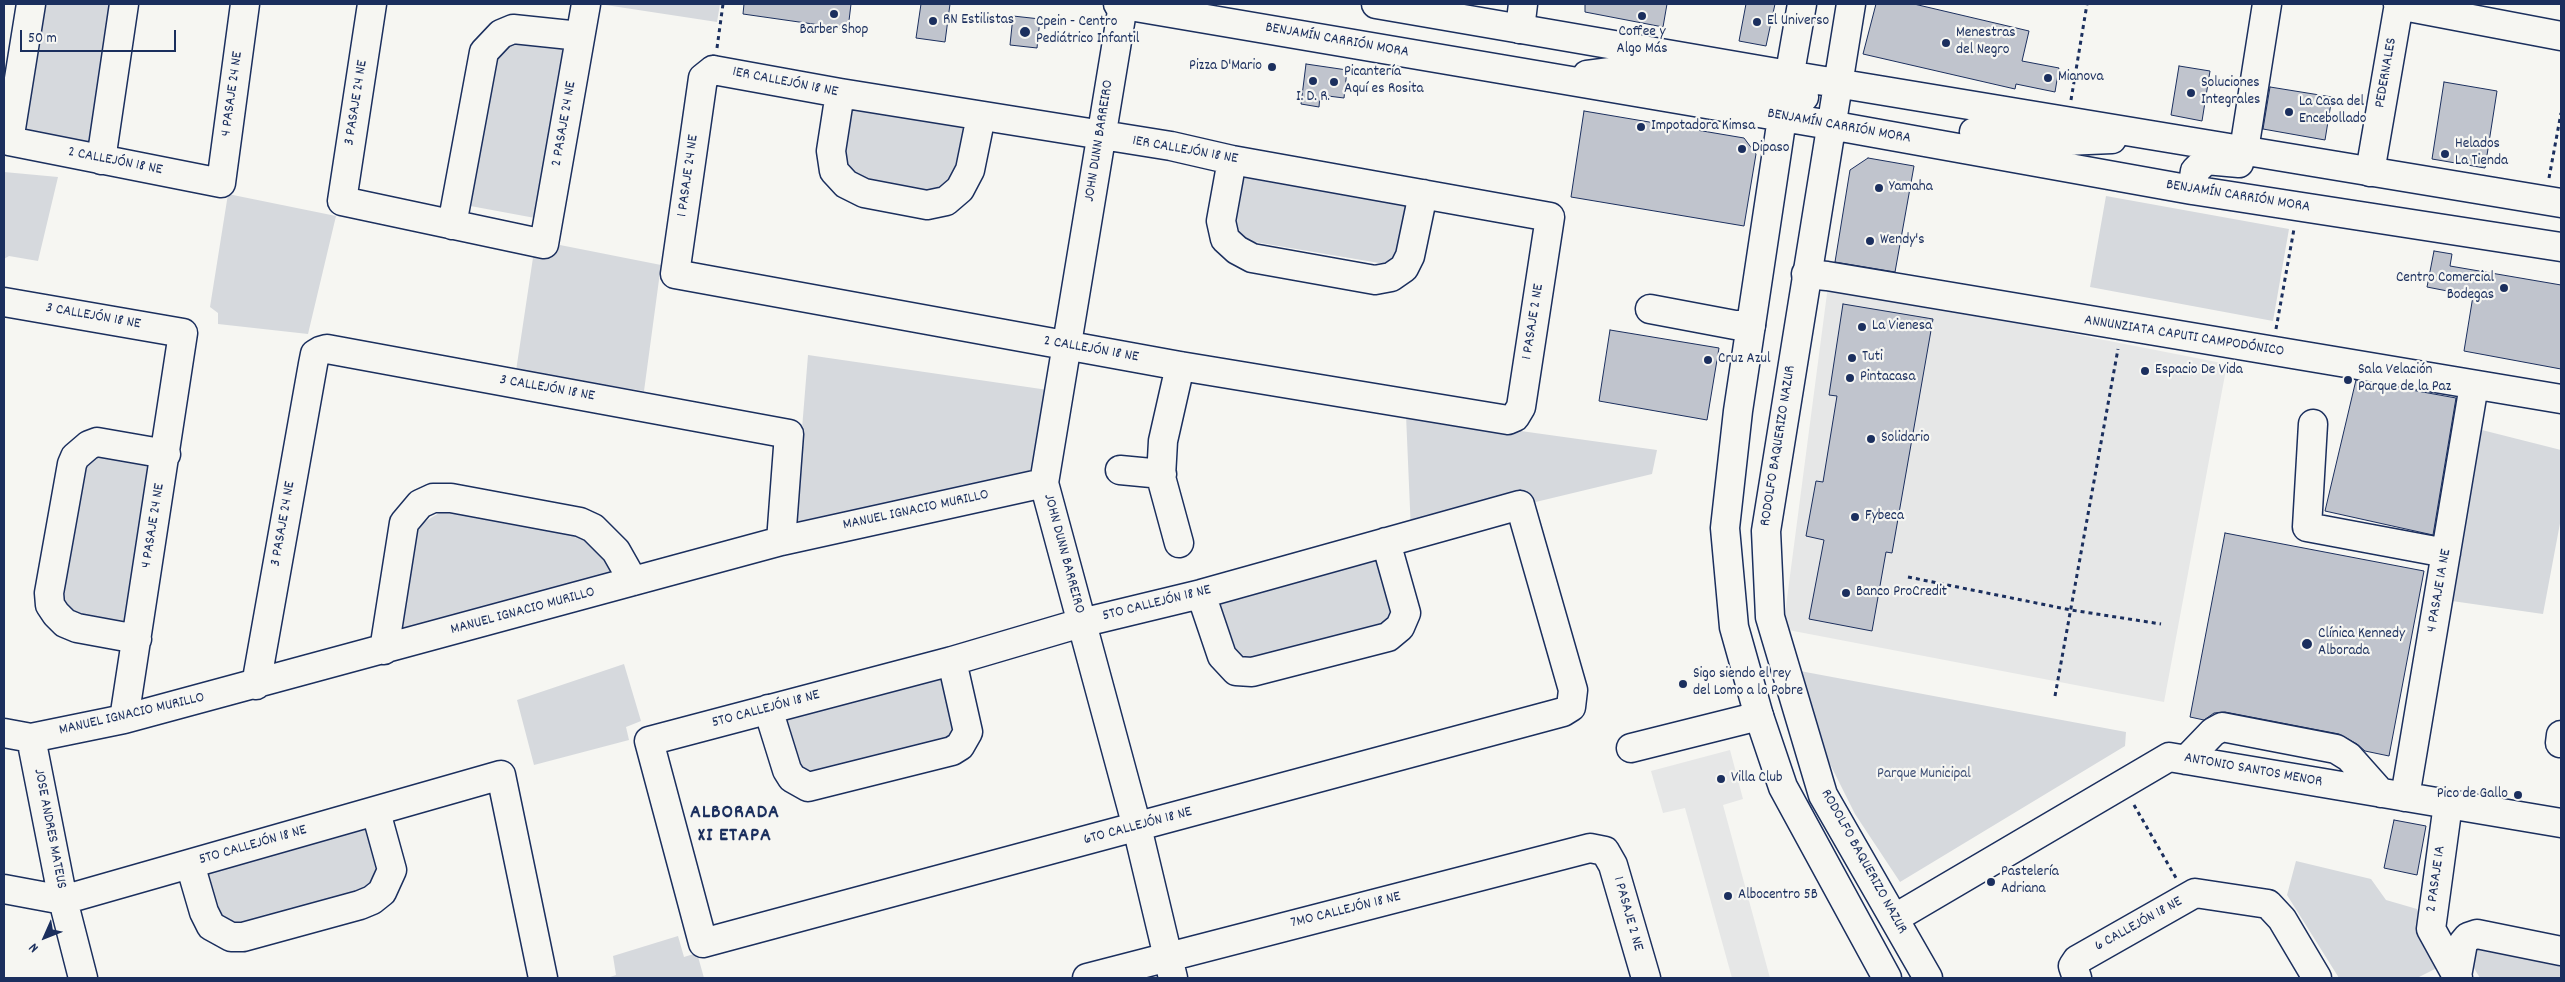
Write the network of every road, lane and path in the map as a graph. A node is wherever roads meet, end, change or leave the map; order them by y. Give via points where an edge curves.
1 (30, 4) edge
2 (124, 4) edge
3 (245, 4) edge
4 (372, 4) edge
5 (586, 4) edge
6 (723, 4) edge
7 (1120, 4) edge
8 (1375, 4) edge
9 (1802, 4) edge
10 (1851, 4) edge
11 (2087, 4) edge
12 (2267, 4) edge
13 (2399, 5) edge
14 (1521, 16) edge
15 (1262, 28) junction
16 (580, 36) junction
17 (2561, 36) edge
18 (1432, 57) junction
19 (708, 74) junction
20 (1789, 91) junction
21 (840, 93) junction
22 (1825, 108) junction
23 (2561, 113) edge
24 (981, 116) junction
25 (2067, 120) junction
26 (2164, 136) junction
27 (1101, 137) junction
28 (2244, 150) junction
29 (101, 160) junction
30 (1232, 160) junction
31 (2321, 163) junction
32 (2370, 172) junction
33 (221, 183) joint
34 (2192, 190) junction
35 (1423, 194) junction
36 (2553, 202) edge
37 (2298, 206) junction
38 (1550, 217) joint
39 (452, 225) junction
40 (2561, 247) edge
41 (675, 274) joint
42 (1806, 274) junction
43 (4, 302) edge
44 (1650, 309) dead end
45 (1751, 325) junction
46 (2122, 326) junction
47 (183, 333) joint
48 (1067, 345) junction
49 (2271, 351) junction
50 (313, 364) joint
51 (1180, 366) junction
52 (2474, 385) junction
53 (2561, 399) edge
54 (1508, 420) joint
55 (2313, 424) dead end
56 (166, 454) junction
57 (1120, 470) dead end
58 (1162, 474) junction
59 (1044, 483) junction
60 (781, 540) junction
61 (1386, 542) junction
62 (1179, 543) dead end
63 (2446, 552) junction
64 (1908, 577) dead end
65 (633, 581) junction
66 (1201, 594) junction
67 (2071, 610) junction
68 (1081, 623) junction
69 (2161, 624) dead end
70 (136, 639) junction
71 (384, 650) junction
72 (952, 661) junction
73 (256, 685) junction
74 (2055, 696) dead end
75 (1571, 707) joint
76 (768, 709) junction
77 (1759, 716) junction
78 (124, 719) junction
79 (4, 733) edge
80 (32, 738) junction
81 (1631, 748) dead end
82 (2186, 760) junction
83 (2122, 784) junction
84 (2393, 795) junction
85 (2448, 804) junction
86 (376, 812) junction
87 (2561, 823) edge
88 (1137, 827) junction
89 (1605, 851) joint
90 (190, 864) junction
91 (4, 889) edge
92 (2187, 898) junction
93 (63, 900) junction
94 (1895, 918) junction
95 (703, 943) joint
96 (2561, 951) edge
97 (1170, 968) edge
98 (2075, 972) edge
99 (2458, 977) edge
100 (84, 978) edge
101 (543, 978) edge
102 (1088, 978) edge
103 (1646, 978) edge
104 (1887, 978) edge
105 (1928, 978) edge
106 (2317, 978) edge

1 - 29 street, 2 CALLEJÓN 18 NE via 9,141
2 - 29 street
3 - 33 street, 4 PASAJE 24 NE
4 - 39 street, 3 PASAJE 24 NE via 342,202
5 - 16 street, 2 PASAJE 24 NE
6 - 19 path
7 - 15 street, BENJAMÍN CARRIÓN MORA
7 - 27 street, JOHN DUNN BARREIRO
8 - 14 street, BENJAMÍN CARRIÓN MORA
8 - 15 street via 1371,23 1364,33 1300,26
9 - 20 street
10 - 22 street, RODOLFO BAQUERIZO NAZUR
11 - 25 path
12 - 28 street
13 - 17 street
13 - 32 street, PEDERNALES
14 - 18 street via 1508,32 1449,25 1437,36
14 - 20 street, BENJAMÍN CARRIÓN MORA
15 - 18 street, BENJAMÍN CARRIÓN MORA
16 - 39 street via 513,29 500,34 488,47 480,67
16 - 39 street, 2 PASAJE 24 NE via 544,244
18 - 20 street, BENJAMÍN CARRIÓN MORA via 1561,79
19 - 21 street, 1ER CALLEJÓN 18 NE
19 - 41 street, 1 PASAJE 24 NE
20 - 22 street, BENJAMÍN CARRIÓN MORA
20 - 22 street via 1794,106
20 - 45 street
21 - 24 street, 1ER CALLEJÓN 18 NE
21 - 24 street via 831,151 834,171 846,184 864,193 927,205 946,201 960,189 970,170
22 - 25 street, BENJAMÍN CARRIÓN MORA
22 - 26 street via 2041,142
22 - 34 street, BENJAMÍN CARRIÓN MORA
22 - 42 street, RODOLFO BAQUERIZO NAZUR via 1814,227
23 - 36 path
24 - 27 street, 1ER CALLEJÓN 18 NE
25 - 26 street, BENJAMÍN CARRIÓN MORA
26 - 28 street, BENJAMÍN CARRIÓN MORA
27 - 30 street, 1ER CALLEJÓN 18 NE via 1171,146
27 - 48 street, JOHN DUNN BARREIRO
28 - 31 street, BENJAMÍN CARRIÓN MORA
29 - 33 street, 2 CALLEJÓN 18 NE
30 - 35 street, 1ER CALLEJÓN 18 NE
30 - 35 street via 1221,221 1226,239 1237,250 1252,258 1374,280 1391,277 1404,268 1410,256
31 - 32 street, BENJAMÍN CARRIÓN MORA
31 - 34 street via 2297,171 2206,160 2195,171
32 - 36 street, BENJAMÍN CARRIÓN MORA
34 - 37 street, BENJAMÍN CARRIÓN MORA
35 - 38 street, 1ER CALLEJÓN 18 NE
37 - 40 street, BENJAMÍN CARRIÓN MORA
37 - 49 path
38 - 54 street, 1 PASAJE 2 NE via 1521,407 1515,417
41 - 48 street, 2 CALLEJÓN 18 NE
42 - 46 street, ANNUNZIATA CAPUTI CAMPODÓNICO
42 - 94 street, RODOLFO BAQUERIZO NAZUR via 1766,531 1770,617 1823,795
43 - 47 street, 3 CALLEJÓN 18 NE
44 - 45 street via 1734,325
45 - 77 street via 1725,528 1734,627
46 - 49 street, ANNUNZIATA CAPUTI CAMPODÓNICO
46 - 67 path
47 - 56 street, 4 PASAJE 24 NE
48 - 51 street, 2 CALLEJÓN 18 NE
48 - 59 street, JOHN DUNN BARREIRO
49 - 52 street, ANNUNZIATA CAPUTI CAMPODÓNICO
50 - 60 street, 3 CALLEJÓN 18 NE via 315,354 327,349 790,434
50 - 73 street, 3 PASAJE 24 NE
51 - 54 street, 2 CALLEJÓN 18 NE
51 - 58 street via 1163,441
52 - 53 street, ANNUNZIATA CAPUTI CAMPODÓNICO
52 - 63 street, 4 PASAJE 1A NE
55 - 63 street via 2307,527
56 - 70 street, 4 PASAJE 24 NE
56 - 70 street via 97,442 89,444 75,457 49,593 50,605 66,623
57 - 58 street
58 - 62 street
59 - 60 street, MANUEL IGNACIO MURILLO
59 - 68 street, JOHN DUNN BARREIRO
60 - 65 street, MANUEL IGNACIO MURILLO
61 - 66 street, 5TO CALLEJÓN 18 NE
61 - 66 street via 1406,613 1400,627 1388,637 1252,672 1236,671 1222,656
61 - 75 street, 5TO CALLEJÓN 18 NE via 1520,505 1573,690
63 - 84 street, 4 PASAJE 1A NE
64 - 67 path
65 - 71 street, MANUEL IGNACIO MURILLO
65 - 71 street via 605,538 580,522 451,498 433,498 415,508 404,522
66 - 68 street, 5TO CALLEJÓN 18 NE
67 - 69 path
67 - 74 path
68 - 72 street, 5TO CALLEJÓN 18 NE
68 - 88 street, JOHN DUNN BARREIRO
70 - 78 street, 4 PASAJE 24 NE
71 - 73 street, MANUEL IGNACIO MURILLO
72 - 76 street, 5TO CALLEJÓN 18 NE
72 - 76 street via 968,732 960,746 952,751 808,787 792,778 787,770
73 - 78 street, MANUEL IGNACIO MURILLO
75 - 88 street, 6TO CALLEJÓN 18 NE via 1556,715
76 - 95 street, 5TO CALLEJÓN 18 NE via 649,741
77 - 81 street
77 - 104 street via 1783,787
78 - 80 street, MANUEL IGNACIO MURILLO
79 - 80 street, MANUEL IGNACIO MURILLO
80 - 93 street, JOSE ANDRES MATEUS
82 - 83 street, ANTONIO SANTOS MENOR via 2169,757
82 - 84 street, ANTONIO SANTOS MENOR
82 - 84 street via 2212,732 2222,727 2336,749
83 - 92 path
83 - 94 street, ANTONIO SANTOS MENOR
84 - 85 street, ANTONIO SANTOS MENOR
85 - 87 street, ANTONIO SANTOS MENOR
85 - 99 street, 2 PASAJE 1A via 2431,929
86 - 90 street, 5TO CALLEJÓN 18 NE
86 - 90 street via 392,870 382,892 360,905 231,938 211,926
86 - 101 street, 5TO CALLEJÓN 18 NE via 501,775
88 - 95 street, 6TO CALLEJÓN 18 NE
88 - 97 street, JOHN DUNN BARREIRO
89 - 97 street, 7MO CALLEJÓN 18 NE via 1590,848
89 - 103 street, 1 PASAJE 2 NE via 1613,865
90 - 93 street, 5TO CALLEJÓN 18 NE
91 - 93 street, 5TO CALLEJÓN 18 NE
92 - 98 street, 6 CALLEJÓN 18 NE via 2077,960
92 - 106 street, 6 CALLEJÓN 18 NE via 2195,893 2268,904 2282,919
93 - 100 street, JOSE ANDRES MATEUS
94 - 105 street, RODOLFO BAQUERIZO NAZUR
96 - 99 street via 2477,934 2462,944
97 - 102 street, 7MO CALLEJÓN 18 NE

